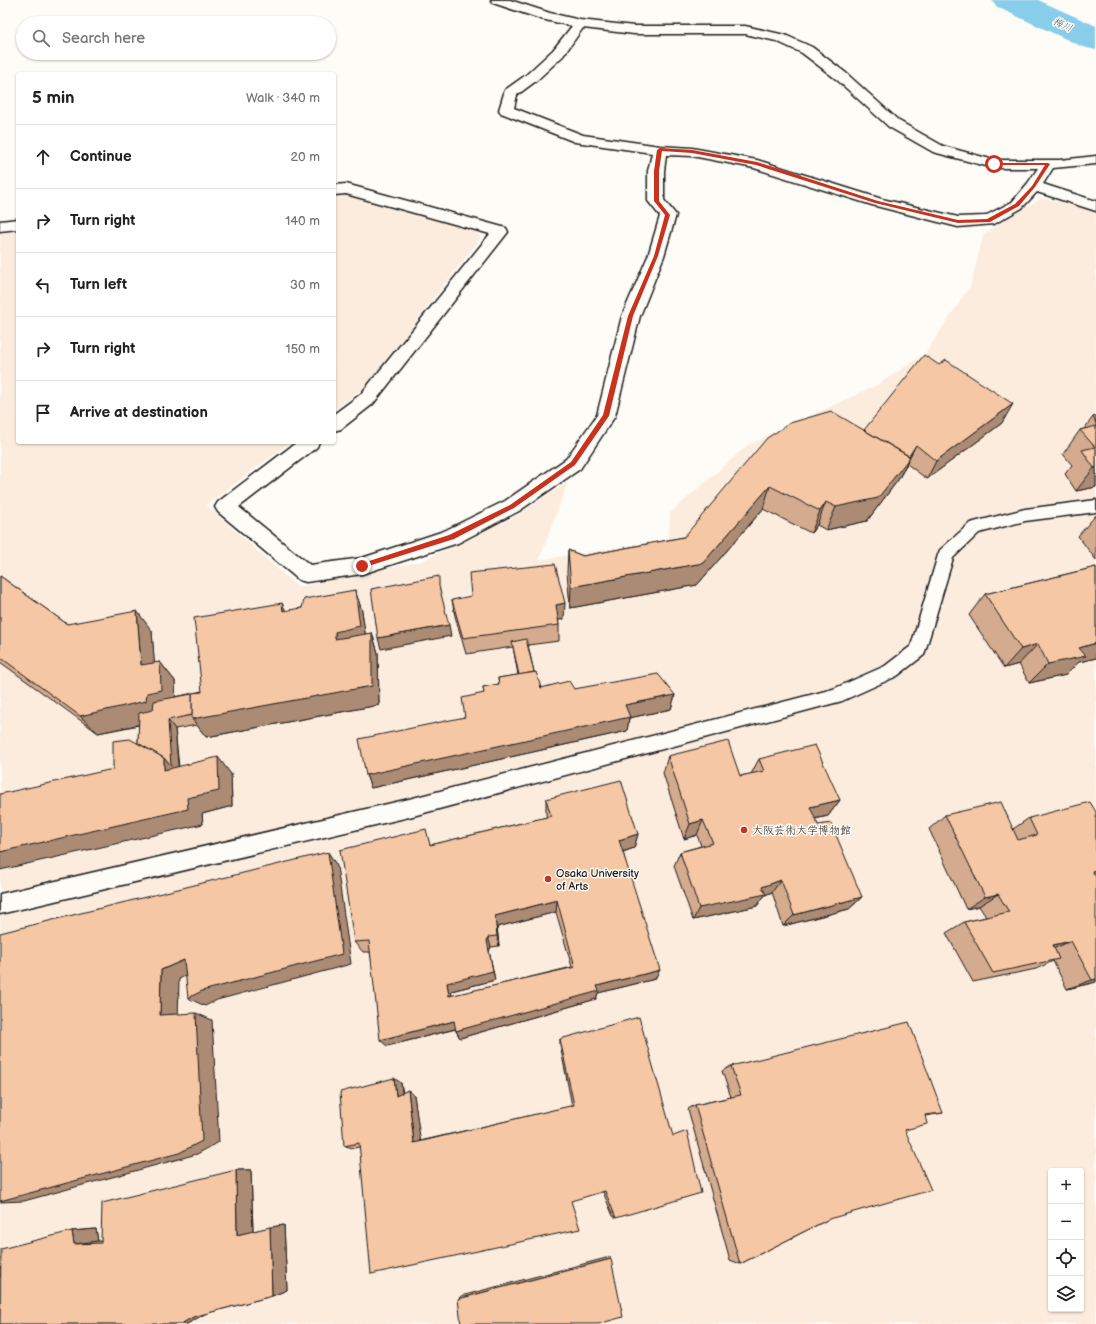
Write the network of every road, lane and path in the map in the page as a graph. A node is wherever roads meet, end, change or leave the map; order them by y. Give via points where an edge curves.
1 (497, 0) edge
2 (580, 24) junction
3 (660, 150) junction
4 (1096, 160) edge
5 (1048, 164) junction
6 (1034, 186) junction
7 (336, 190) edge
8 (1096, 206) edge
9 (16, 224) edge
10 (0, 226) edge
11 (336, 422) edge
12 (307, 444) edge
13 (1096, 506) edge
14 (0, 904) edge

1 - 2 street
2 - 3 street via 558,53 531,78 510,92 506,110 580,139
2 - 5 street via 634,30 745,30 780,38 806,50 842,76 894,124 938,149 994,164
3 - 6 street via 692,152 757,164 877,202 958,222 988,220 1017,205
3 - 12 street via 656,171 656,201 668,215 656,256 631,316 606,416 573,464 512,506 452,537 362,566 306,574 225,507
4 - 5 street
5 - 6 street
6 - 8 street
7 - 11 street via 346,189 500,232 367,399
9 - 10 street
13 - 14 lane via 1025,515 974,528 946,555 918,650 891,671 836,696 409,808

